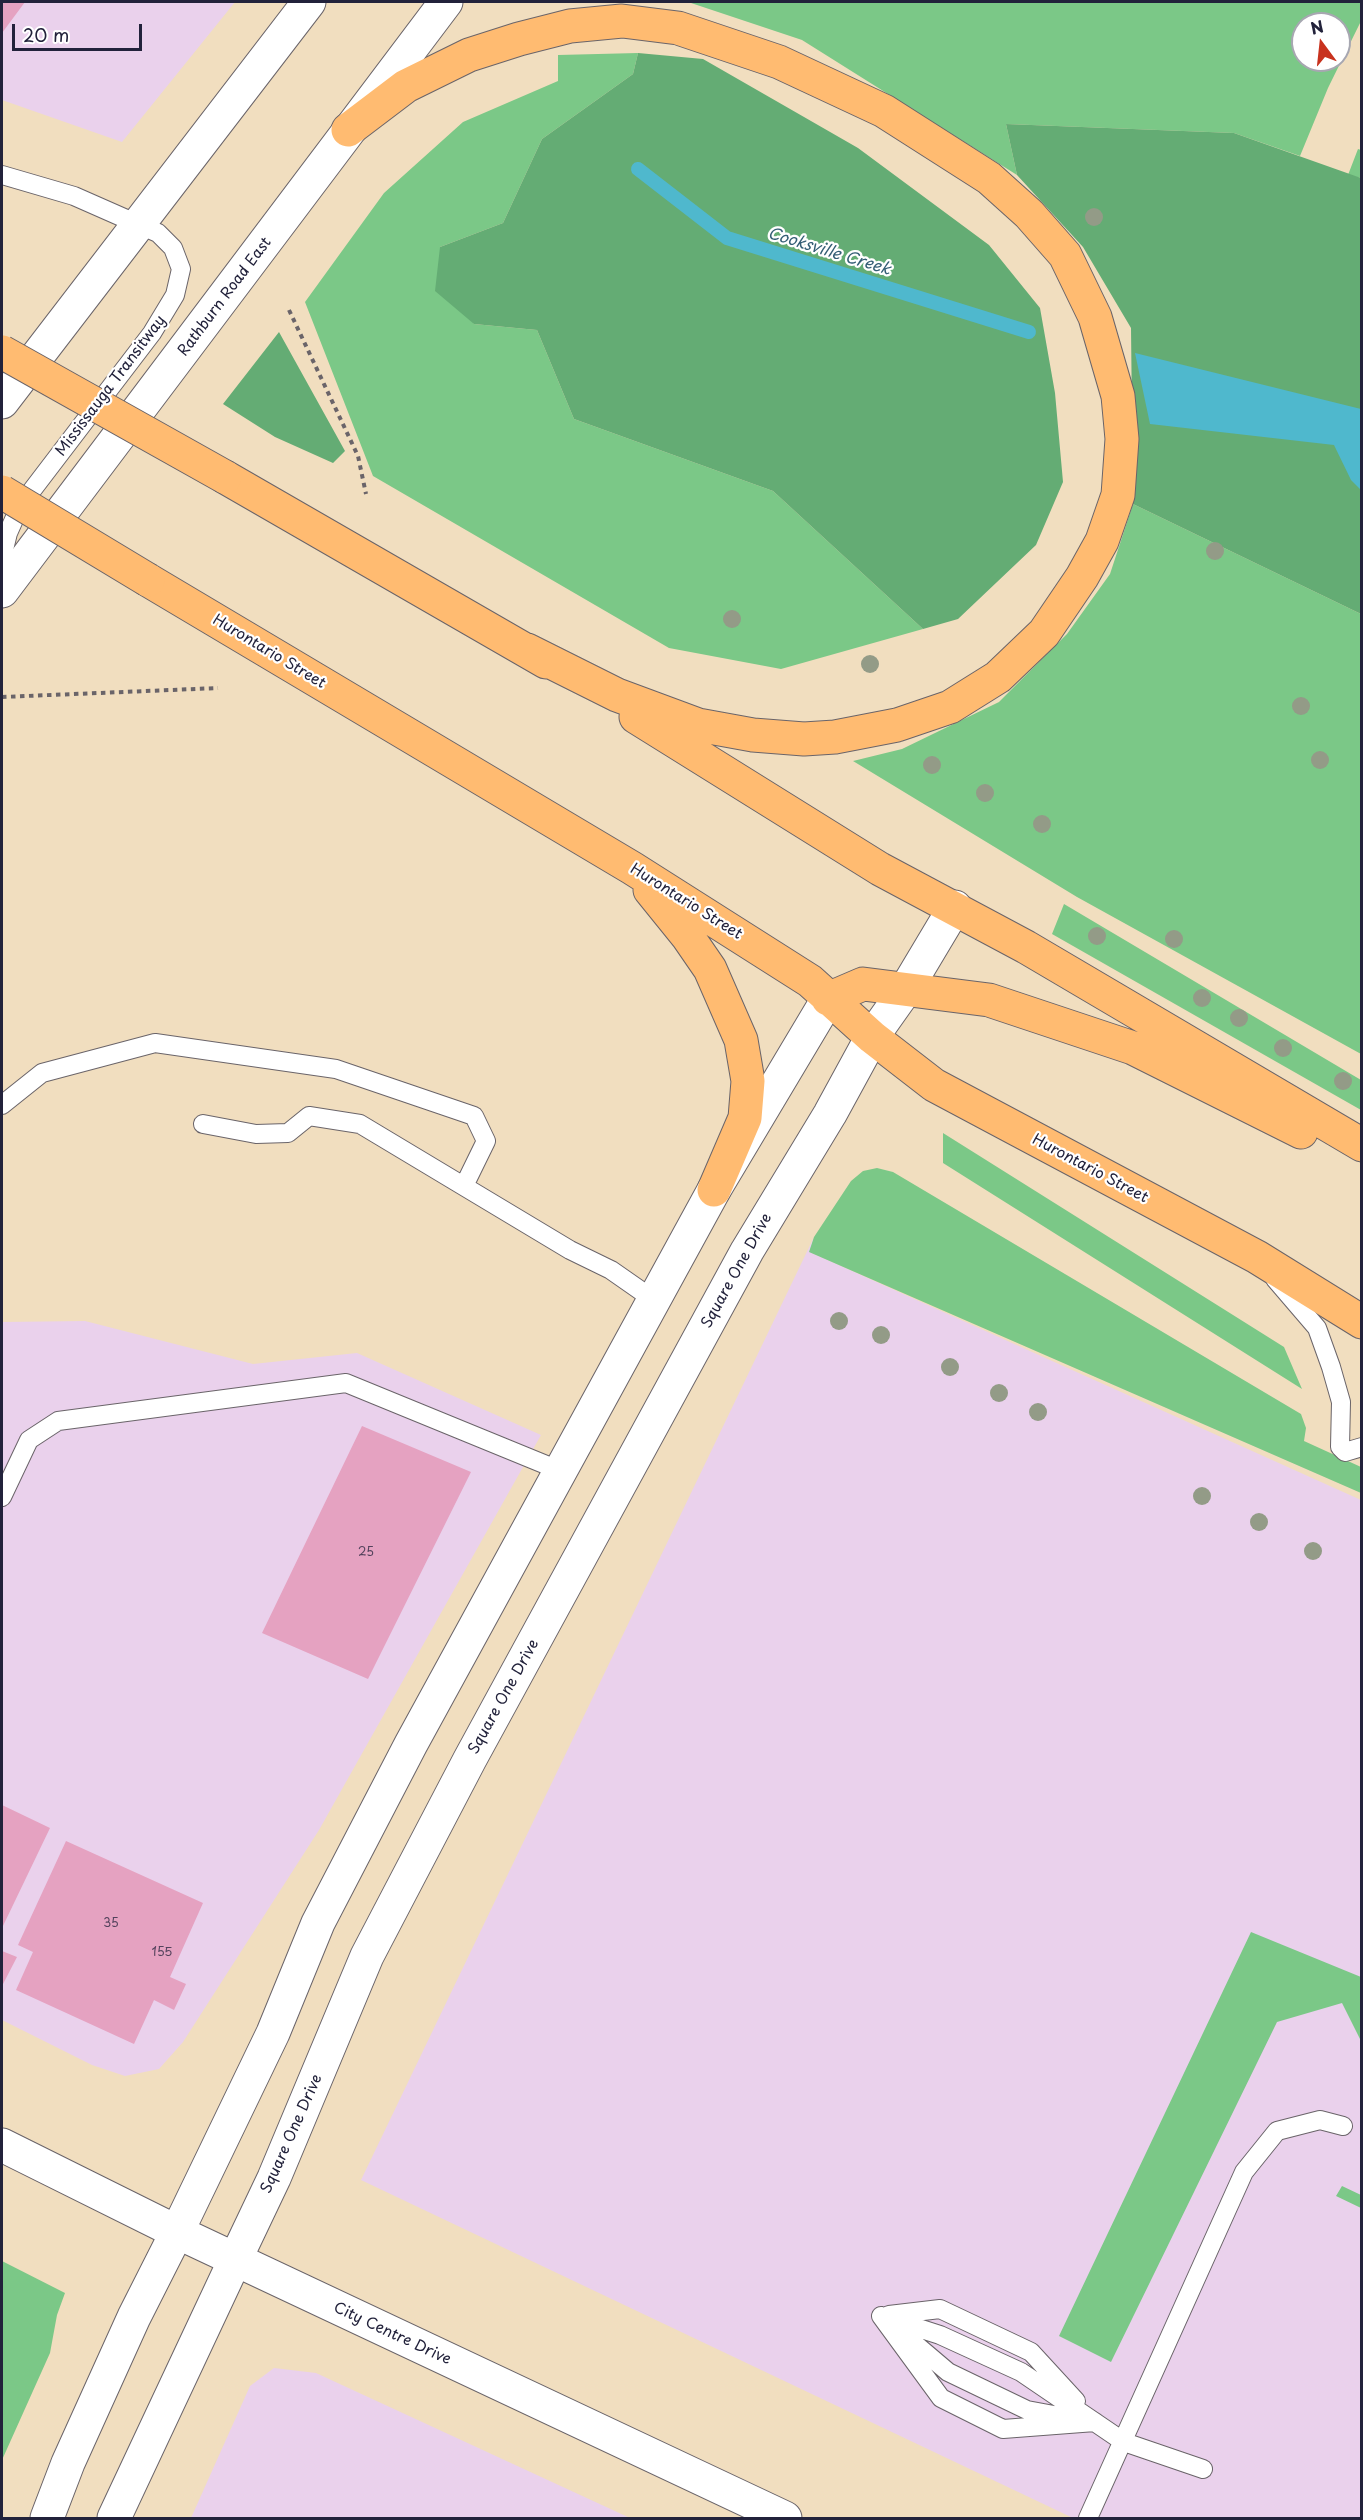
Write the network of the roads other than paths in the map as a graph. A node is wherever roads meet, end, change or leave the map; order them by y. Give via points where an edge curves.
1 (309, 2) edge
2 (446, 2) edge
3 (348, 130) junction
4 (2, 175) edge
5 (140, 225) junction
6 (2, 352) edge
7 (2, 402) edge
8 (2, 492) edge
9 (2, 558) edge
10 (2, 591) edge
11 (527, 650) junction
12 (632, 868) junction
13 (955, 907) junction
14 (906, 989) junction
15 (828, 999) junction
16 (872, 1037) junction
17 (2, 1105) edge
18 (203, 1124) dead end
19 (1362, 1144) edge
20 (1362, 1162) edge
21 (464, 1186) junction
22 (714, 1190) junction
23 (1257, 1257) junction
24 (654, 1300) junction
25 (1362, 1322) edge
26 (1362, 1447) edge
27 (561, 1471) junction
28 (2, 1497) edge
29 (1343, 2126) dead end
30 (2, 2145) edge
31 (177, 2232) junction
32 (235, 2260) junction
33 (881, 2316) junction
34 (1095, 2422) junction
35 (1124, 2442) junction
36 (1203, 2469) dead end
37 (46, 2518) edge
38 (114, 2518) edge
39 (784, 2518) edge
40 (1088, 2518) edge

1 - 5 street
2 - 3 street, Rathburn Road East
3 - 10 street, Rathburn Road East
3 - 11 main road via 406,86 469,54 570,26 622,21 678,28 779,62 884,111 989,178 1029,214 1065,255 1095,317 1118,396 1122,439 1118,495 1102,541 1044,633 998,677 950,706 897,725 836,736 804,739 753,735 698,725 616,695
4 - 5 lane, Mississauga Transitway via 74,196
5 - 7 street
5 - 9 lane, Mississauga Transitway via 158,233 173,248 181,269 175,295 152,333 20,506
6 - 11 main road, bridge
8 - 12 main road, Hurontario Street, bridge
11 - 13 main road via 880,869
12 - 15 main road, Hurontario Street via 810,981
12 - 22 main road via 710,969 741,1040 748,1081 745,1118
13 - 14 street, Square One Drive
13 - 19 main road
14 - 15 main road via 863,984
14 - 16 street, Square One Drive
14 - 20 main road via 989,1000 1133,1048
15 - 16 main road, Hurontario Street
15 - 22 street
16 - 23 main road, Hurontario Street via 934,1085
16 - 32 street, Square One Drive via 747,1251 367,1956 274,2178
17 - 21 lane via 42,1073 155,1043 336,1068 474,1116 486,1141
18 - 21 lane via 256,1134 288,1132 309,1116 360,1124
21 - 24 lane via 610,1270
22 - 24 street
23 - 25 main road, Hurontario Street
23 - 26 lane via 1317,1328 1341,1402 1340,1448 1345,1452
24 - 27 street
27 - 28 lane via 346,1383 58,1421 29,1440
27 - 31 street via 318,1923 273,2033
29 - 35 lane via 1320,2120 1277,2131 1244,2172
30 - 31 street, City Centre Drive
31 - 32 street, City Centre Drive
31 - 37 street via 134,2317
32 - 38 street, Square One Drive
32 - 39 street, City Centre Drive
33 - 34 lane via 948,2372 1027,2410
33 - 34 lane via 940,2309 1031,2352
33 - 34 lane via 941,2398 1003,2429
34 - 35 lane
35 - 36 lane
35 - 40 lane

